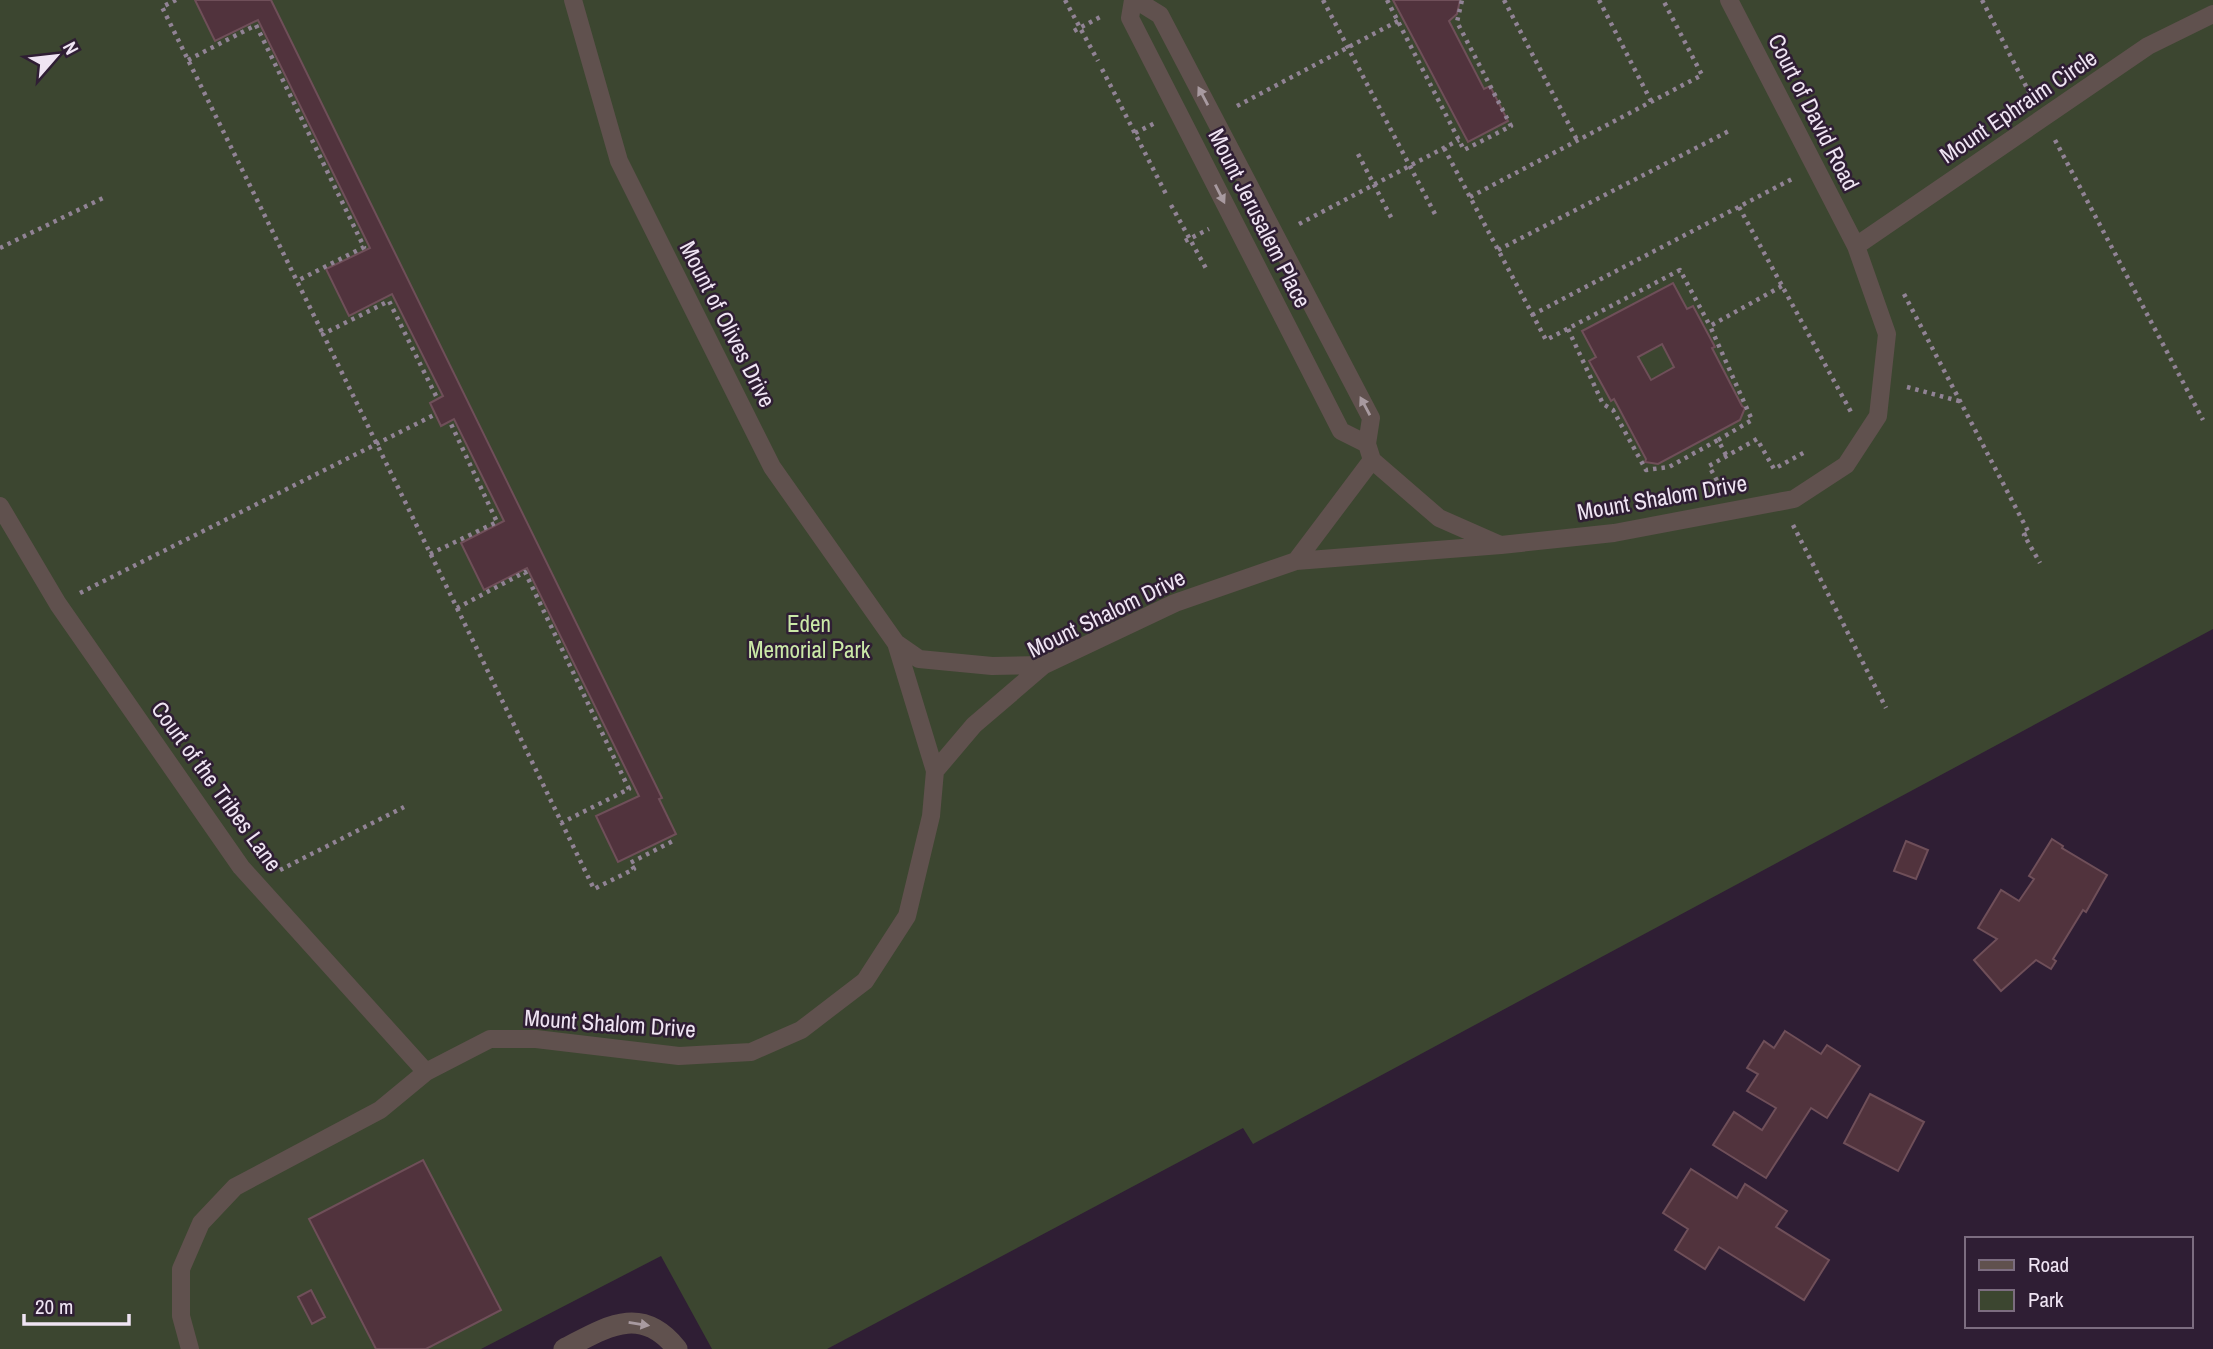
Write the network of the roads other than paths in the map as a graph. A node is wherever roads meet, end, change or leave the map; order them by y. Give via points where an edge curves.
1 (573, 0) edge
2 (1134, 0) edge
3 (1729, 0) edge
4 (2213, 14) edge
5 (1856, 246) junction
6 (1369, 452) junction
7 (0, 506) edge
8 (1501, 545) junction
9 (1296, 561) junction
10 (896, 643) junction
11 (1044, 665) junction
12 (935, 771) junction
13 (426, 1072) junction
14 (190, 1349) edge
15 (564, 1349) edge
16 (677, 1349) edge

1 - 10 lane, Mount of Olives Drive via 619,161 772,467
2 -> 6 lane, Mount Jerusalem Place via 1130,19 1340,431
6 -> 2 lane, Mount Jerusalem Place via 1371,418 1160,15
3 - 5 lane, Court of David Road
4 - 5 lane, Mount Ephraim Circle via 2148,46
5 - 8 lane, Mount Shalom Drive via 1887,334 1878,416 1846,465 1794,499 1614,533
6 - 8 lane, Mount Jerusalem Place via 1439,518
6 - 9 lane
7 - 13 lane, Court of the Tribes Lane via 58,604 241,867
8 - 9 lane, Mount Shalom Drive
9 - 11 lane, Mount Shalom Drive via 1175,603
10 - 11 lane, Mount of Olives Drive via 919,659
10 - 12 lane, Mount of Olives Drive
11 - 12 lane, Mount Shalom Drive via 974,726
12 - 13 lane, Mount Shalom Drive via 931,816 907,916 865,981 801,1030 751,1052 679,1056 536,1039 490,1040
13 - 14 lane, Mount Shalom Drive via 380,1110 235,1187 201,1223 181,1269 181,1316
15 -> 16 street via 623,1322 650,1326

